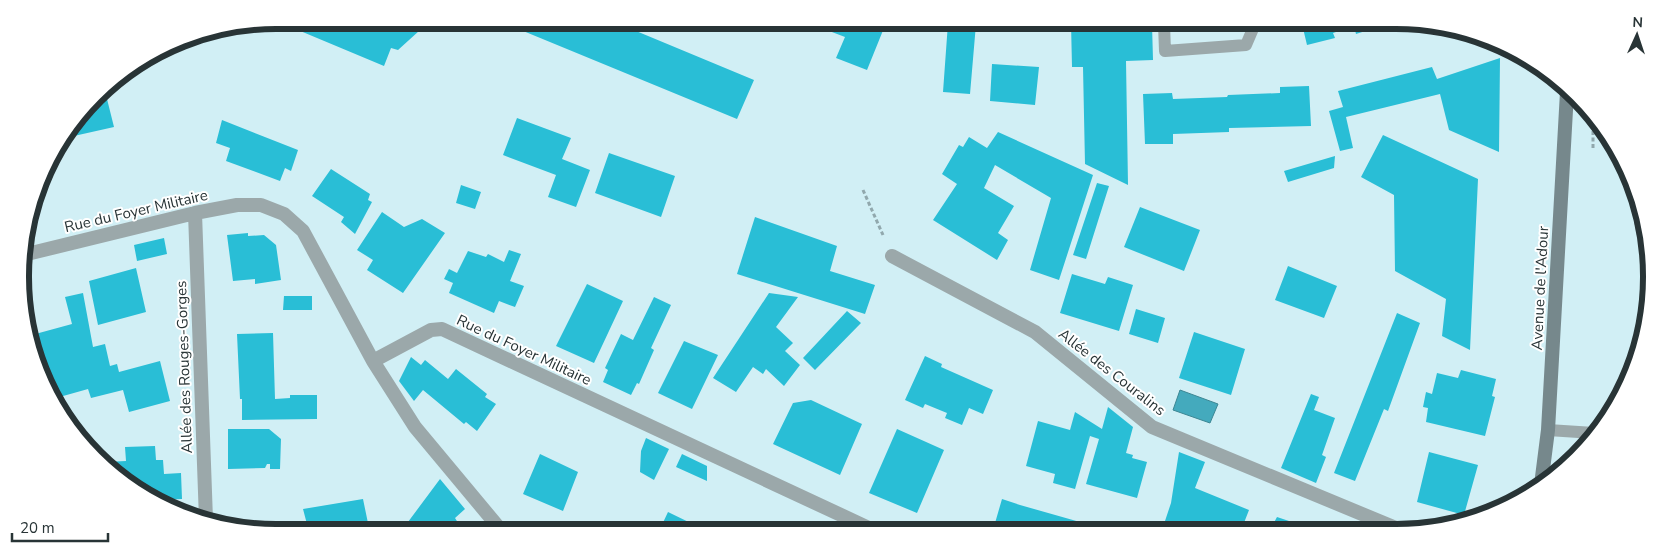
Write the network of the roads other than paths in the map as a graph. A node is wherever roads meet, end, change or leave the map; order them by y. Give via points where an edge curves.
1 (1164, 29) edge
2 (1254, 29) edge
3 (1567, 97) edge
4 (195, 213) junction
5 (30, 253) edge
6 (892, 256) road end
7 (374, 361) junction
8 (1548, 430) junction
9 (1588, 433) edge
10 (1542, 476) edge
11 (206, 514) edge
12 (496, 524) edge
13 (858, 524) edge
14 (1386, 524) edge

1 - 2 lane via 1164,51 1246,45
3 - 8 main road, Avenue de l'Adour
4 - 5 street, Rue du Foyer Militaire
4 - 7 street, Rue du Foyer Militaire via 237,205 261,205 284,214 303,231
4 - 11 street, Allée des Rouges-Gorges
6 - 14 street, Allée des Couralins via 1035,332 1152,427
7 - 12 street via 415,427
7 - 13 street, Rue du Foyer Militaire via 431,330 442,329
8 - 9 lane
8 - 10 main road, Avenue de l'Adour

